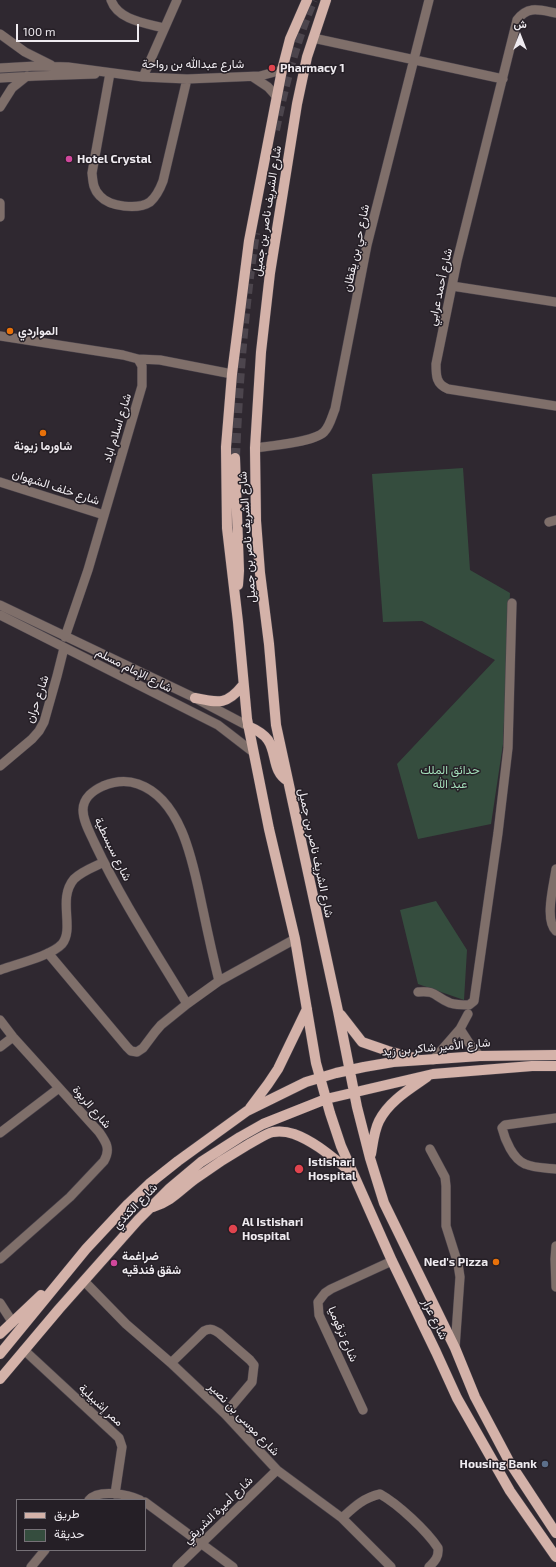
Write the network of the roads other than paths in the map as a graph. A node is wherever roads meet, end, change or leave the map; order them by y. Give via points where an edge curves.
1 (111, 0) edge
2 (177, 0) edge
3 (307, 0) edge
4 (326, 0) edge
5 (429, 0) edge
6 (556, 13) edge
7 (164, 28) junction
8 (0, 34) edge
9 (314, 38) junction
10 (413, 60) junction
11 (54, 67) junction
12 (0, 68) edge
13 (282, 70) junction
14 (110, 74) junction
15 (27, 76) junction
16 (143, 77) junction
17 (253, 77) junction
18 (0, 78) edge
19 (187, 79) junction
20 (503, 79) junction
21 (277, 97) junction
22 (0, 107) edge
23 (0, 203) edge
24 (0, 217) edge
25 (452, 286) junction
26 (556, 302) edge
27 (0, 336) edge
28 (138, 359) junction
29 (232, 374) junction
30 (556, 406) edge
31 (255, 448) junction
32 (235, 458) tunnel mouth
33 (0, 482) edge
34 (104, 515) junction
35 (512, 603) dead end
36 (0, 605) edge
37 (236, 605) junction
38 (0, 614) edge
39 (65, 637) junction
40 (64, 648) junction
41 (243, 685) junction
42 (195, 698) junction
43 (248, 726) junction
44 (253, 752) junction
45 (0, 766) edge
46 (288, 781) junction
47 (104, 862) junction
48 (556, 869) edge
49 (556, 931) edge
50 (295, 939) junction
51 (48, 953) junction
52 (0, 970) edge
53 (219, 981) junction
54 (418, 992) dead end
55 (186, 1004) junction
56 (307, 1009) junction
57 (338, 1011) junction
58 (468, 1014) dead end
59 (0, 1020) edge
60 (460, 1028) junction
61 (13, 1037) junction
62 (0, 1047) edge
63 (556, 1055) edge
64 (480, 1056) junction
65 (430, 1060) junction
66 (556, 1066) edge
67 (349, 1070) junction
68 (432, 1074) junction
69 (320, 1077) junction
70 (59, 1088) junction
71 (354, 1091) junction
72 (326, 1099) junction
73 (248, 1111) junction
74 (556, 1118) edge
75 (0, 1133) edge
76 (430, 1149) dead end
77 (370, 1158) junction
78 (556, 1169) edge
79 (352, 1174) junction
80 (151, 1207) junction
81 (556, 1246) edge
82 (0, 1259) edge
83 (392, 1261) junction
84 (64, 1276) junction
85 (84, 1282) junction
86 (556, 1287) edge
87 (0, 1303) edge
88 (13, 1322) junction
89 (0, 1334) edge
90 (455, 1348) junction
91 (24, 1350) junction
92 (0, 1354) edge
93 (171, 1363) junction
94 (0, 1379) edge
95 (364, 1410) dead end
96 (225, 1414) junction
97 (277, 1470) junction
98 (115, 1494) junction
99 (90, 1499) edge
100 (138, 1499) edge
101 (146, 1503) edge
102 (342, 1518) junction
103 (556, 1533) edge
104 (201, 1543) junction
105 (45, 1551) edge
106 (556, 1557) edge
107 (31, 1567) edge
108 (176, 1567) edge
109 (233, 1567) edge
110 (391, 1567) edge
111 (429, 1567) edge

1 - 7 street via 120,14
2 - 7 street
3 - 13 main road, شارع الشريف ناصر بن جميل via 290,39
4 - 9 main road, شارع الشريف ناصر بن جميل
5 - 10 street, شارع حي بن يقظان
6 - 20 street, شارع أحمد عرابي via 528,10 517,20
7 - 16 street
8 - 11 street via 25,52
9 - 10 street
9 - 31 main road, شارع الشريف ناصر بن جميل via 307,57 297,104 270,273 261,352
10 - 20 street
10 - 31 street, شارع حي بن يقظان via 367,246 335,409 330,423 324,432 314,438
11 - 12 street, شارع عبدالله بن رواحة
11 - 14 street, شارع عبدالله بن رواحة via 82,68
13 - 17 street, شارع عبدالله بن رواحة
13 - 21 main road, شارع الشريف ناصر بن جميل
14 - 15 street, شارع عبدالله بن رواحة
14 - 16 street, شارع عبدالله بن رواحة
14 - 19 street via 92,173 93,186 100,196 122,206 138,206 149,202 159,193
15 - 18 street, شارع عبدالله بن رواحة
15 - 22 street via 12,88
16 - 19 street, شارع عبدالله بن رواحة
17 - 19 street, شارع عبدالله بن رواحة
17 - 21 street, شارع عبدالله بن رواحة
20 - 25 street, شارع أحمد عرابي
21 - 29 main road, شارع الشريف ناصر بن جميل via 249,241
23 - 24 street
25 - 26 street
25 - 30 street, شارع أحمد عرابي via 436,364 438,382 448,390
27 - 28 street
28 - 29 street via 160,360
28 - 34 street, شارع اسلام اباد via 142,366 142,386
29 - 37 main road, شارع الشريف ناصر بن جميل via 226,447 227,528
31 - 46 main road, شارع الشريف ناصر بن جميل via 260,573 276,725
32 - 37 main road, شارع الشريف ناصر بن جميل via 239,571
33 - 34 street, شارع خلف الشهوان
34 - 39 street, شارع اسلام اباد
35 - 54 street via 508,748 475,999 470,1005 456,1004 431,992
36 - 39 street, شارع الإمام مسلم
37 - 41 main road, شارع الشريف ناصر بن جميل
38 - 40 street, شارع الإمام مسلم
39 - 42 street, شارع الإمام مسلم
40 - 44 street, شارع الإمام مسلم via 218,725
40 - 45 street, شارع حران via 44,722 32,739
41 - 42 main road via 234,695 219,703
41 - 43 main road, شارع الشريف ناصر بن جميل
42 - 43 street, شارع الإمام مسلم
43 - 44 main road, شارع الشريف ناصر بن جميل
43 - 46 main road via 268,739 279,773
44 - 50 main road, شارع الشريف ناصر بن جميل
46 - 57 main road, شارع الشريف ناصر بن جميل
47 - 51 street via 83,872 70,885 66,906 66,936 63,942
47 - 53 street, شارع سبسطية via 84,819 83,809 88,796 94,790 108,784 129,781 144,786 160,796 179,824 192,864
47 - 55 street, شارع سبسطية
48 - 49 street via 550,910 553,928
50 - 53 street
50 - 56 main road, شارع الشريف ناصر بن جميل
51 - 52 street
51 - 55 street via 134,1052 144,1048 158,1028
53 - 55 street
56 - 69 main road, شارع الشريف ناصر بن جميل
56 - 73 main road via 278,1069
57 - 65 main road via 362,1042 388,1051
57 - 67 main road, شارع الشريف ناصر بن جميل
58 - 60 street
59 - 61 street, شارع الربوة
60 - 64 street
60 - 65 street
61 - 62 street
61 - 70 street, شارع الربوة
63 - 64 main road, شارع الأمير شاكر بن زيد
64 - 65 main road, شارع الأمير شاكر بن زيد
65 - 67 main road, شارع الأمير شاكر بن زيد via 394,1062
66 - 68 main road
67 - 69 main road, شارع الأمير شاكر بن زيد
67 - 71 main road, شارع عرار
68 - 71 main road
68 - 77 main road via 387,1108 379,1121
69 - 72 main road, شارع عرار
69 - 73 main road, شارع الكندي
70 - 75 street
70 - 82 street, شارع الربوة via 105,1140 108,1154 70,1197
71 - 72 main road
71 - 77 main road, شارع عرار
72 - 79 main road, شارع عرار
72 - 80 main road, شارع الكندي via 240,1136 201,1162
73 - 84 main road, شارع الكندي via 149,1184 86,1249
74 - 78 street via 505,1125 502,1128 510,1149 518,1160 525,1164
76 - 90 street via 445,1177 446,1226 460,1277
77 - 90 main road, شارع عرار via 384,1203
79 - 80 main road via 304,1138 274,1132 224,1158 176,1196
79 - 83 main road, شارع عرار
80 - 85 main road, شارع الكندي
81 - 86 street
83 - 95 street, شارع ترقوميا via 331,1289 318,1302 319,1315
83 - 106 main road, شارع عرار via 457,1398 510,1491
84 - 88 main road
84 - 92 main road, شارع الكندي
85 - 91 main road, شارع الكندي
85 - 93 street, شارع موسى بن نصير via 126,1324
87 - 88 street
88 - 89 main road
90 - 103 main road, شارع عرار via 475,1397 510,1463
91 - 94 main road, شارع الكندي
91 - 98 street, ممر إشبيلية via 119,1438 122,1447
93 - 96 street, شارع موسى بن نصير
93 - 96 street via 209,1329 219,1333 250,1360 254,1365 252,1382
96 - 97 street, شارع موسى بن نصير
97 - 102 street, شارع موسى بن نصير
97 - 104 street, شارع أميرة الشريقي
98 - 99 street via 92,1496
98 - 100 street
101 - 104 street
102 - 110 street, شارع موسى بن نصير
102 - 111 street via 370,1496 380,1494 392,1500 438,1548 436,1560
104 - 108 street, شارع أميرة الشريقي
104 - 109 street
105 - 107 street

